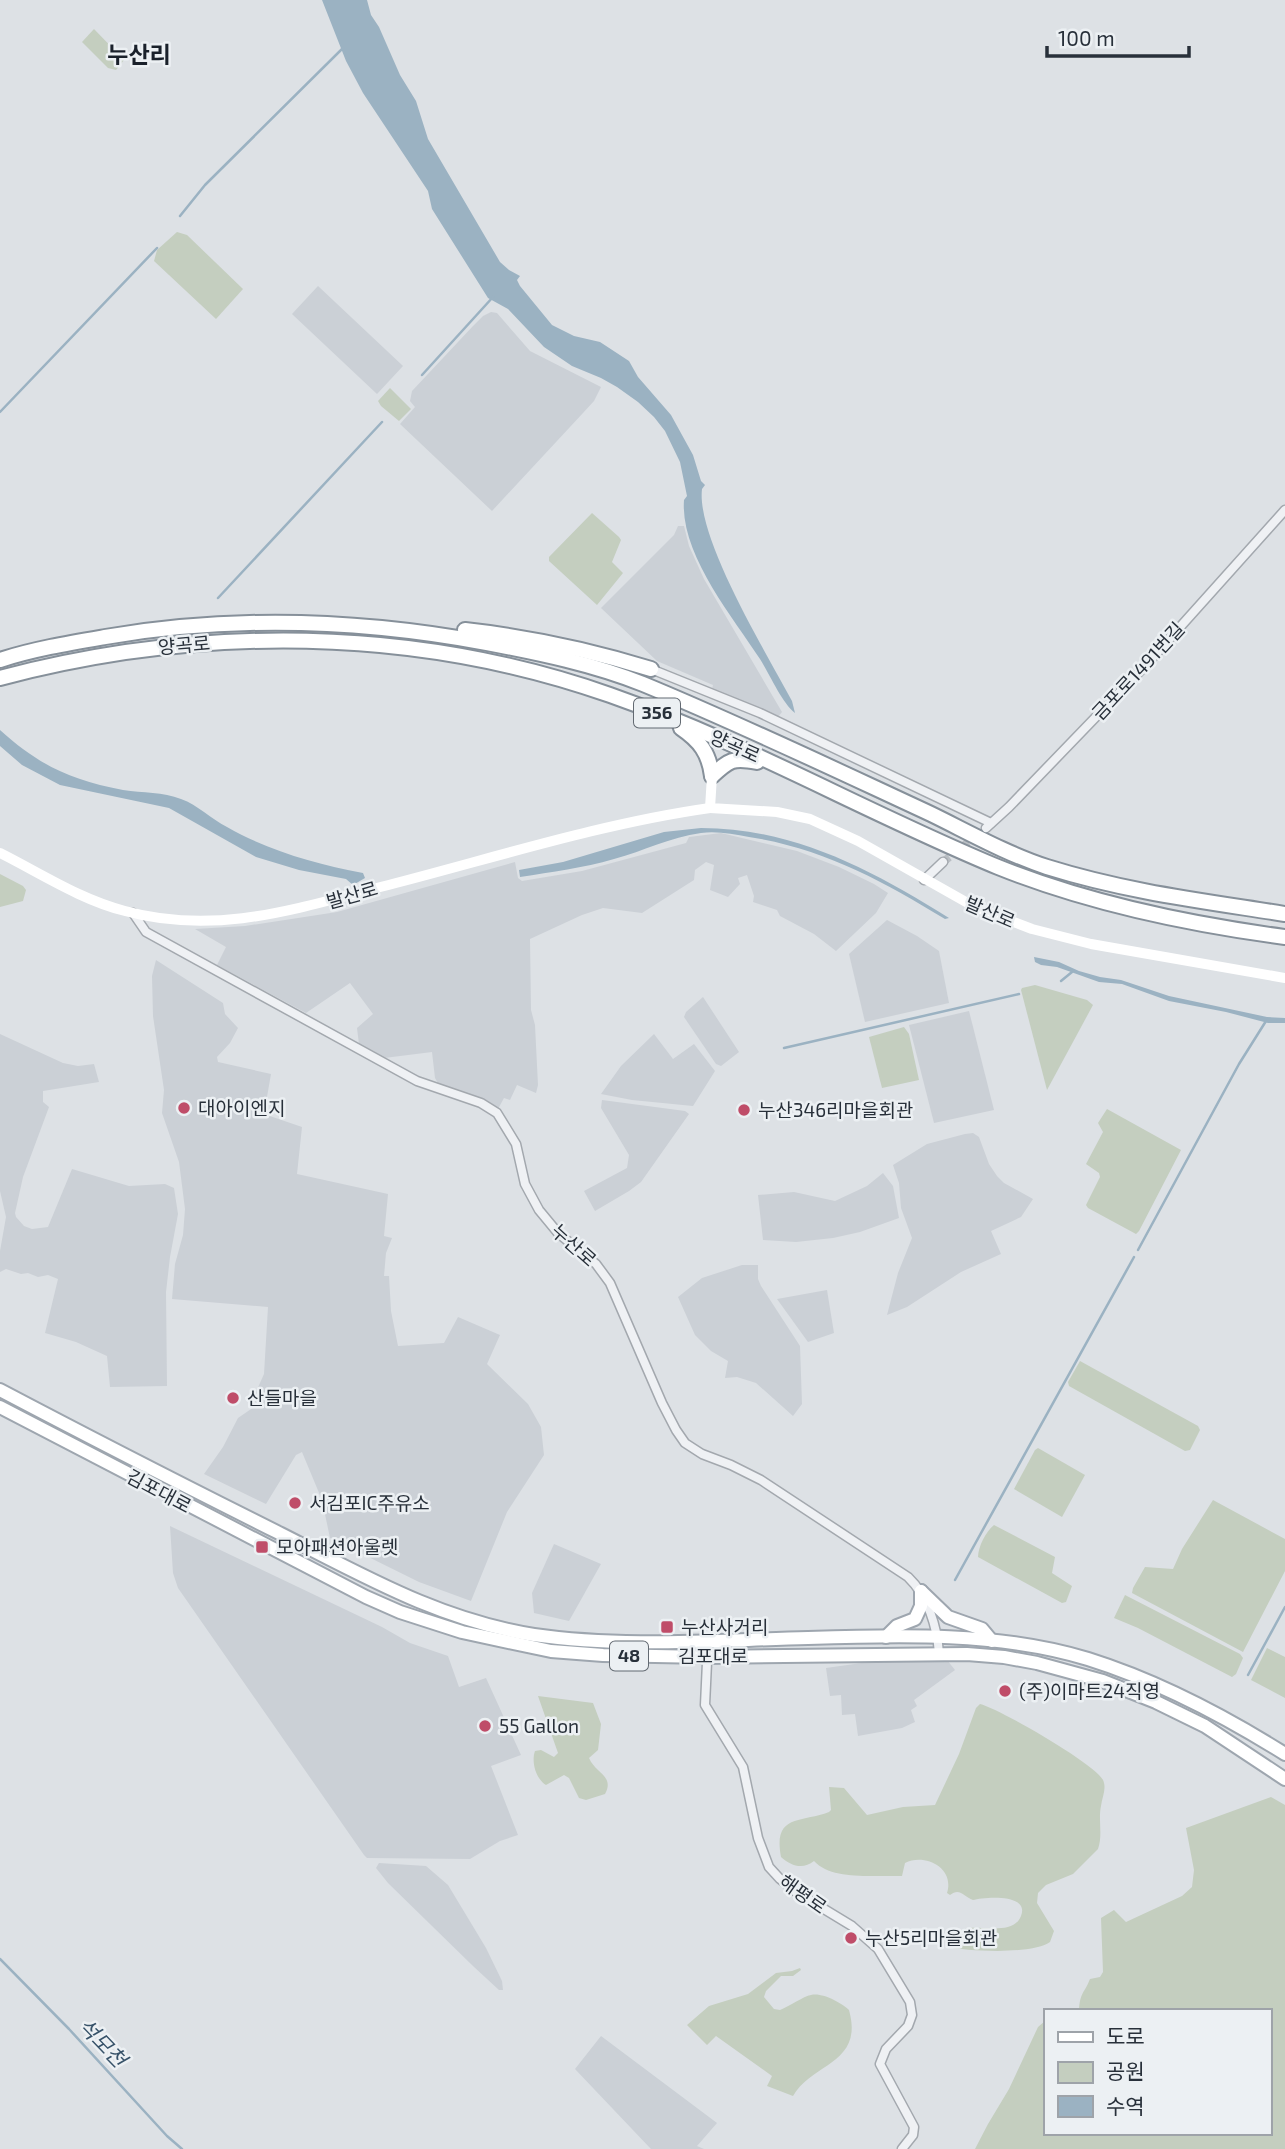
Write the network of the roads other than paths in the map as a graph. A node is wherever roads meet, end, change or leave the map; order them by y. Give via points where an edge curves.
1 (1285, 510) edge
2 (393, 627) junction
3 (0, 660) edge
4 (651, 669) joint
5 (0, 678) edge
6 (659, 714) junction
7 (712, 776) junction
8 (805, 777) junction
9 (710, 807) junction
10 (0, 853) edge
11 (943, 862) tunnel mouth
12 (924, 880) junction
13 (133, 913) junction
14 (1283, 913) edge
15 (1285, 939) edge
16 (1285, 978) edge
17 (0, 1390) edge
18 (0, 1407) edge
19 (248, 1518) junction
20 (217, 1521) junction
21 (921, 1591) junction
22 (886, 1637) junction
23 (938, 1637) junction
24 (766, 1639) junction
25 (708, 1641) junction
26 (992, 1642) junction
27 (939, 1653) junction
28 (766, 1656) junction
29 (707, 1657) junction
30 (1285, 1754) edge
31 (1285, 1779) edge
32 (902, 2149) edge

1 - 4 street, 금포로1491번길 via 1146,665 988,826 761,713
2 - 3 highway, 양곡로 / 356 via 307,622 193,625 64,644
2 - 4 highway via 514,636
2 - 14 highway, 양곡로 / 356 via 530,651 640,684 1045,867 1139,892
5 - 6 highway, 양곡로 / 356 via 58,663 164,646 316,640 473,658 607,694
6 - 7 highway via 703,747
6 - 8 highway, 양곡로 / 356
7 - 8 highway via 726,763 741,759
7 - 9 street
8 - 15 highway, 양곡로 / 356 via 1043,884 1137,911
9 - 12 street, 발산로 via 810,819
9 - 13 street, 발산로 via 640,818 270,915 210,921
10 - 13 street, 발산로 via 99,902
11 - 12 street
12 - 16 street, 발산로 via 995,916 1054,935
13 - 21 street, 누산로 via 146,932 417,1081 497,1113 516,1144 525,1184 539,1210 610,1283 665,1410 685,1443 761,1480 908,1577
17 - 19 main road, 김포대로 / 48
18 - 20 main road, 김포대로 / 48
19 - 20 main road via 239,1521 223,1514
19 - 25 main road, 김포대로 / 48 via 381,1587 463,1618 584,1640
20 - 29 main road, 김포대로 / 48 via 366,1597 462,1632 551,1651
21 - 22 main road via 915,1619 897,1626
21 - 23 street, 누산로
21 - 26 main road via 948,1617 982,1629
22 - 23 main road, 김포대로 / 48
22 - 24 main road, 김포대로 / 48
23 - 26 main road, 김포대로 / 48
23 - 27 street, 누산로
24 - 25 main road, 김포대로 / 48
24 - 28 main road
25 - 29 street, 해평로
26 - 30 main road, 김포대로 / 48 via 1062,1653 1118,1670 1184,1698
27 - 28 main road, 김포대로 / 48
27 - 31 main road, 김포대로 / 48 via 1004,1657 1103,1681 1205,1726
28 - 29 main road, 김포대로 / 48
29 - 32 street, 해평로 via 705,1704 743,1767 769,1867 796,1892 852,1926 878,1949 910,2002 911,2021 886,2049 880,2064 914,2127

